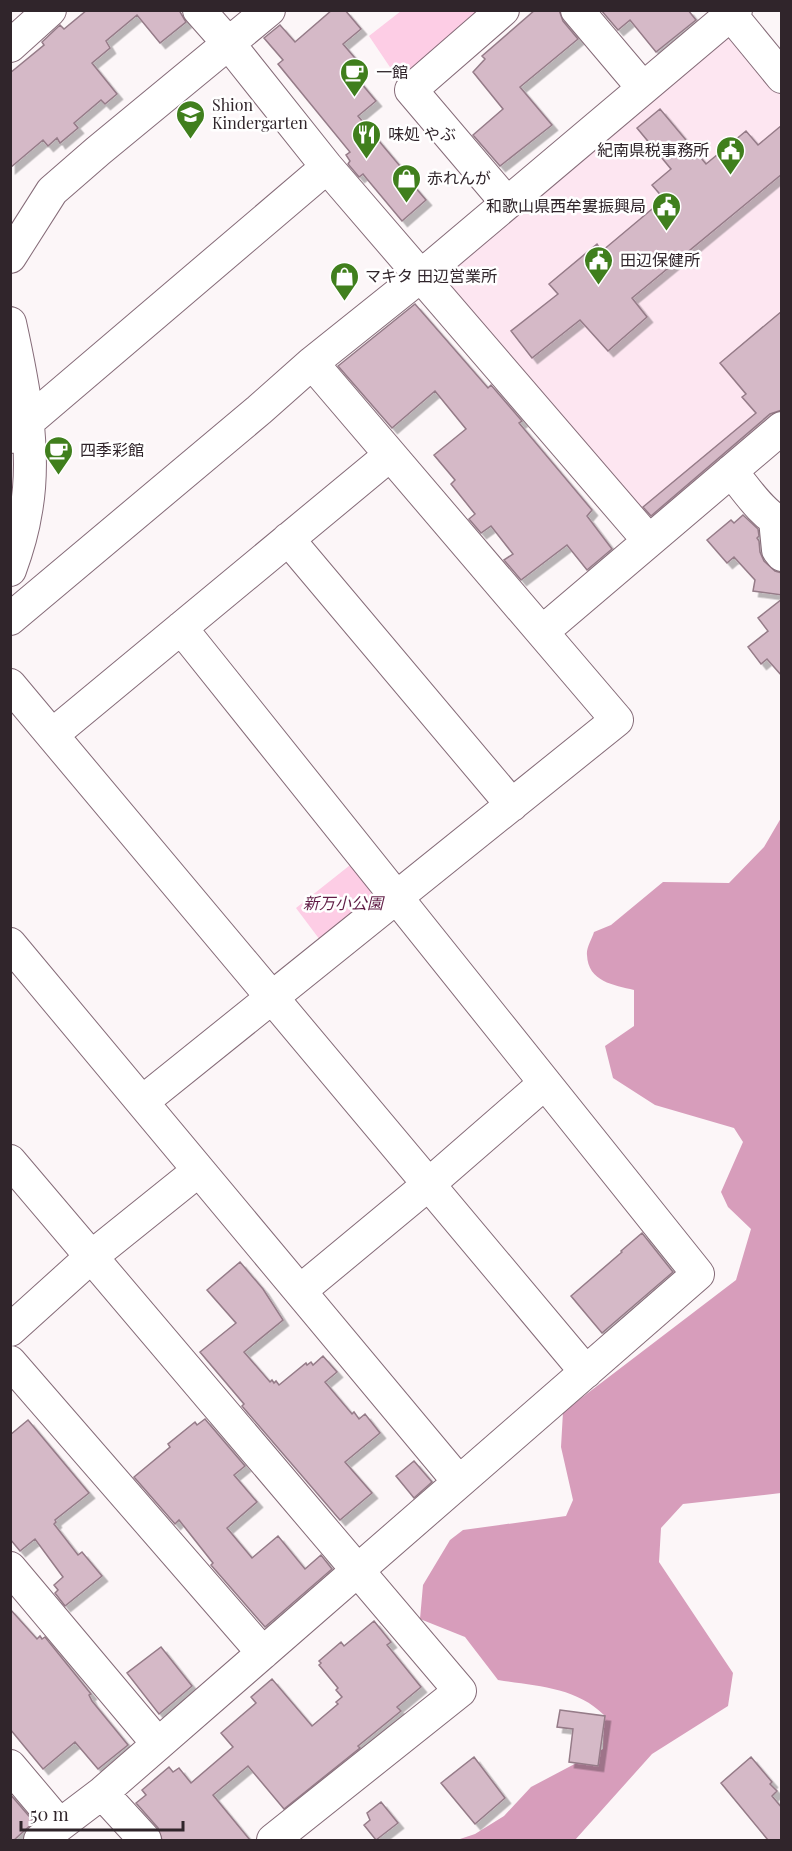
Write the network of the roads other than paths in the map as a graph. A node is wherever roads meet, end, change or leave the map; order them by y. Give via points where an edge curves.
1 (50, 10) edge
2 (199, 10) edge
3 (269, 10) edge
4 (503, 10) edge
5 (577, 10) edge
6 (731, 12) edge
7 (229, 44) junction
8 (10, 46) edge
9 (782, 77) edge
10 (643, 88) junction
11 (327, 167) junction
12 (507, 203) junction
13 (10, 257) edge
14 (422, 274) junction
15 (10, 323) edge
16 (312, 363) junction
17 (782, 428) edge
18 (19, 429) edge
19 (390, 454) junction
20 (731, 471) junction
21 (778, 521) edge
22 (288, 539) junction
23 (649, 541) junction
24 (782, 555) edge
25 (10, 570) edge
26 (10, 619) edge
27 (181, 628) junction
28 (542, 632) junction
29 (10, 685) edge
30 (52, 735) junction
31 (512, 805) junction
32 (397, 897) junction
33 (10, 944) edge
34 (273, 998) junction
35 (545, 1083) junction
36 (142, 1102) junction
37 (10, 1161) edge
38 (198, 1171) junction
39 (429, 1184) junction
40 (91, 1257) junction
41 (300, 1292) junction
42 (10, 1330) edge
43 (10, 1362) edge
44 (586, 1372) junction
45 (459, 1482) junction
46 (10, 1568) edge
47 (358, 1570) junction
48 (263, 1653) junction
49 (158, 1744) junction
50 (10, 1766) edge
51 (102, 1793) junction
52 (49, 1832) edge
53 (145, 1840) edge
54 (273, 1840) edge

1 - 8 street
2 - 7 street
3 - 7 street
4 - 12 street via 411,90
5 - 10 street
6 - 9 street
6 - 10 street
7 - 11 street
7 - 13 street via 52,191
10 - 12 street
11 - 14 street
11 - 18 street
12 - 14 street
14 - 16 street
14 - 23 street
15 - 18 street
16 - 19 street
16 - 26 street
17 - 20 street
18 - 25 street via 30,455 27,511
19 - 22 street
19 - 28 street
20 - 21 street
20 - 23 street
21 - 24 street via 778,550
22 - 27 street
22 - 31 street
23 - 28 street
27 - 30 street
27 - 32 street
28 - 31 street via 617,720
29 - 30 street
30 - 34 street
31 - 32 street
32 - 34 street
32 - 35 street
33 - 36 street
34 - 36 street
34 - 39 street
35 - 39 street
35 - 44 street via 698,1274
36 - 38 street
37 - 40 street
38 - 40 street
38 - 41 street
39 - 41 street
39 - 44 street
40 - 42 street
40 - 47 street
41 - 45 street
43 - 48 street
44 - 45 street
45 - 47 street
46 - 49 street
47 - 48 street
47 - 54 street via 460,1691
48 - 49 street
49 - 51 street
50 - 52 street
51 - 52 street
51 - 53 street

